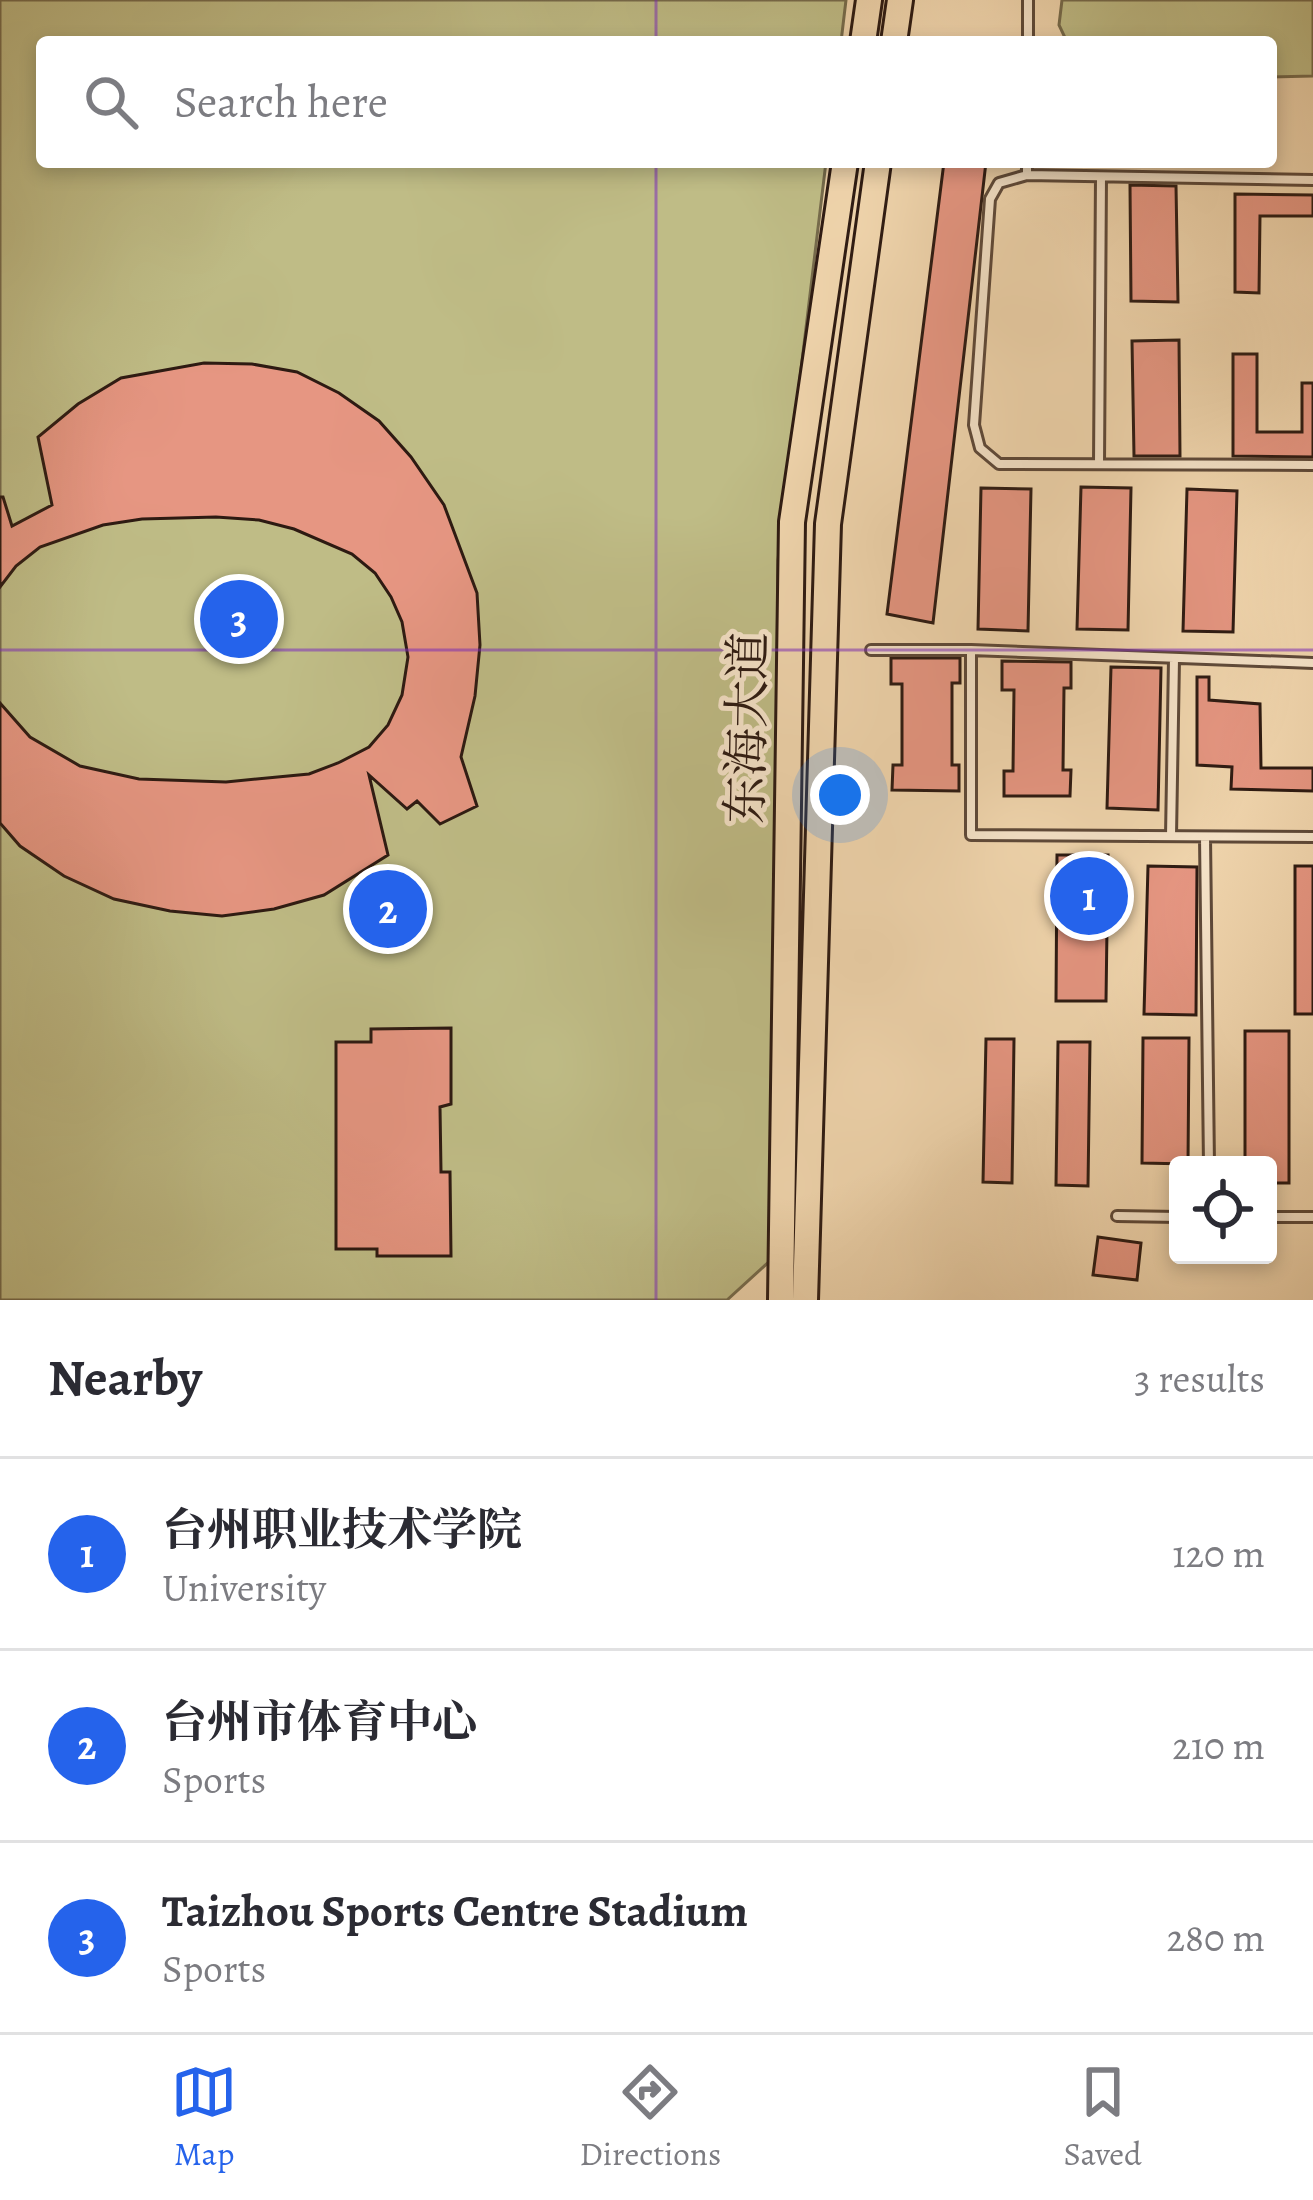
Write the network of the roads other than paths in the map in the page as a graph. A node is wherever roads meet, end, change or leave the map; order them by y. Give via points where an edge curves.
1 (869, 0) edge
2 (900, 0) edge
3 (1028, 0) edge
4 (864, 36) edge
5 (895, 36) edge
6 (1028, 36) edge
7 (844, 168) edge
8 (877, 168) edge
9 (1027, 168) edge
10 (1027, 175) junction
11 (1101, 177) junction
12 (1313, 180) edge
13 (1099, 464) junction
14 (1313, 465) edge
15 (871, 650) dead end
16 (971, 650) junction
17 (1174, 659) junction
18 (1313, 663) edge
19 (1171, 836) junction
20 (1205, 836) junction
21 (1313, 837) edge
22 (1209, 1156) edge
23 (1117, 1216) dead end
24 (1169, 1216) edge
25 (1313, 1216) edge
26 (1277, 1217) edge
27 (781, 1300) edge
28 (806, 1300) edge

1 - 4 main road
2 - 5 main road
3 - 6 lane
7 - 27 main road, 东海大道 via 792,522
8 - 28 main road, 东海大道 via 828,524
9 - 10 lane
10 - 11 lane
10 - 13 lane via 998,183 990,199 974,425 980,448 999,464
11 - 12 lane
11 - 13 lane
13 - 14 lane
15 - 16 lane
16 - 17 lane
16 - 19 lane via 971,835
17 - 18 lane
17 - 19 lane
19 - 20 lane
20 - 21 lane
20 - 22 lane
23 - 24 lane
25 - 26 lane

